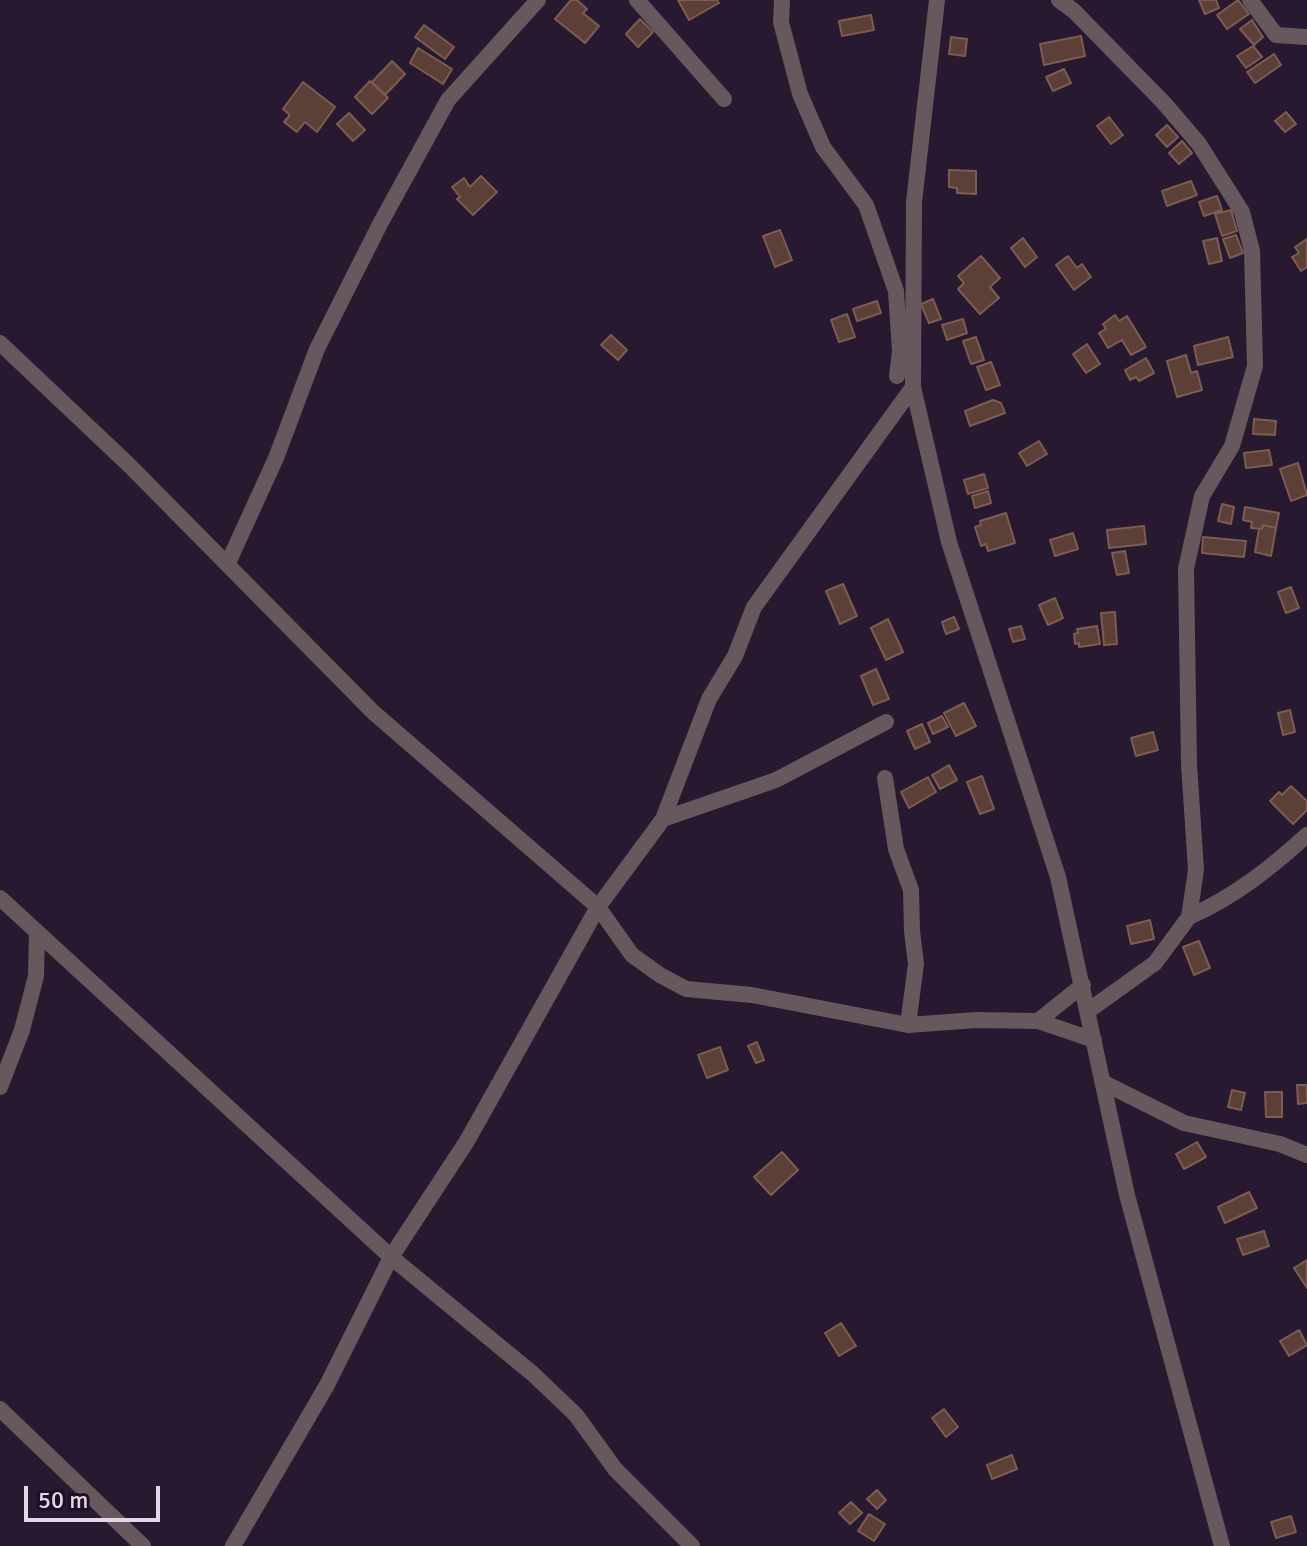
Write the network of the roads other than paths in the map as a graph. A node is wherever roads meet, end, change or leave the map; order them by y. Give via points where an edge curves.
1 (538, 0) edge
2 (637, 0) edge
3 (782, 0) edge
4 (937, 0) edge
5 (1059, 0) edge
6 (1250, 0) edge
7 (1307, 37) edge
8 (724, 99) dead end
9 (0, 343) edge
10 (897, 376) dead end
11 (913, 387) junction
12 (228, 563) junction
13 (886, 722) dead end
14 (885, 778) dead end
15 (663, 819) junction
16 (1307, 835) edge
17 (0, 898) edge
18 (598, 907) junction
19 (1189, 917) junction
20 (37, 932) junction
21 (1083, 985) junction
22 (1088, 1011) junction
23 (1038, 1021) junction
24 (908, 1025) junction
25 (1094, 1040) junction
26 (1104, 1083) junction
27 (0, 1087) edge
28 (1307, 1155) edge
29 (391, 1257) junction
30 (0, 1409) edge
31 (143, 1546) edge
32 (233, 1546) edge
33 (692, 1546) edge
34 (1222, 1546) edge

1 - 12 street via 440,114 317,349
2 - 8 street
3 - 10 street via 781,22 800,94 823,147 866,205 896,291
4 - 11 street via 914,202
5 - 19 street via 1199,144 1242,212 1252,251 1255,366 1232,446 1202,496 1186,569 1196,870
6 - 7 street via 1276,35
9 - 12 street
11 - 15 street via 754,607 735,656 709,699
11 - 21 street via 949,542 1058,877
12 - 18 street via 373,712
13 - 15 street via 776,780
14 - 24 street via 896,849 911,890 916,964
15 - 18 street
16 - 19 street via 1268,870
17 - 20 street
18 - 24 street via 632,955 686,989 752,995
18 - 29 street via 467,1141
19 - 22 street via 1155,963
20 - 27 street via 36,976
20 - 29 street
21 - 22 street
21 - 23 street
22 - 25 street
23 - 24 street
23 - 25 street
25 - 26 street
26 - 28 street via 1184,1123
26 - 34 street via 1127,1195
29 - 32 street via 327,1385
29 - 33 street via 576,1415 615,1469
30 - 31 street

